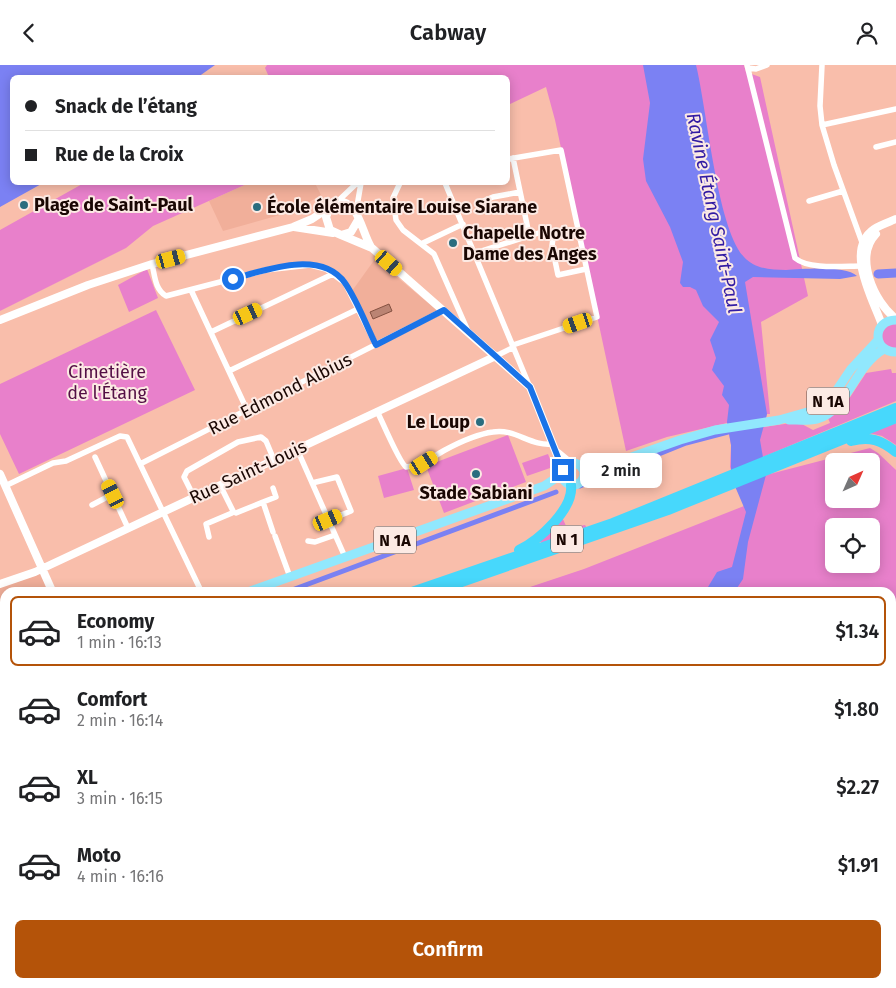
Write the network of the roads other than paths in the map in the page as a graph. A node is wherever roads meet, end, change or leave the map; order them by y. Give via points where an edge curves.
1 (768, 65) edge
2 (822, 65) edge
3 (748, 66) edge
4 (896, 109) edge
5 (822, 125) junction
6 (896, 142) edge
7 (876, 147) dead end
8 (510, 158) edge
9 (357, 185) edge
10 (359, 185) edge
11 (399, 185) edge
12 (446, 185) edge
13 (843, 191) junction
14 (520, 192) junction
15 (338, 201) junction
16 (809, 201) dead end
17 (481, 202) dead end
18 (330, 207) junction
19 (356, 211) junction
20 (896, 219) edge
21 (358, 220) junction
22 (463, 225) junction
23 (896, 225) edge
24 (292, 227) junction
25 (333, 233) junction
26 (529, 234) junction
27 (341, 235) junction
28 (423, 243) junction
29 (863, 245) junction
30 (372, 248) junction
31 (475, 253) junction
32 (152, 264) junction
33 (861, 266) junction
34 (586, 269) junction
35 (335, 273) junction
36 (191, 290) junction
37 (455, 305) junction
38 (358, 309) junction
39 (446, 312) junction
40 (896, 319) edge
41 (0, 320) edge
42 (882, 325) junction
43 (211, 332) junction
44 (468, 332) junction
45 (878, 340) junction
46 (376, 345) junction
47 (512, 346) junction
48 (884, 349) junction
49 (896, 352) edge
50 (496, 356) junction
51 (229, 371) junction
52 (530, 387) junction
53 (896, 408) edge
54 (248, 410) junction
55 (377, 411) junction
56 (896, 418) edge
57 (774, 421) junction
58 (554, 448) junction
59 (297, 449) junction
60 (896, 452) edge
61 (802, 455) junction
62 (95, 457) dead end
63 (274, 459) junction
64 (142, 463) junction
65 (606, 466) junction
66 (582, 467) junction
67 (565, 469) junction
68 (0, 474) edge
69 (584, 477) junction
70 (312, 483) junction
71 (723, 483) junction
72 (220, 485) junction
73 (569, 485) junction
74 (5, 486) junction
75 (544, 486) junction
76 (273, 488) dead end
77 (113, 494) junction
78 (194, 497) junction
79 (263, 502) junction
80 (92, 505) dead end
81 (164, 511) junction
82 (234, 512) junction
83 (328, 520) junction
84 (128, 528) junction
85 (335, 535) junction
86 (209, 537) dead end
87 (308, 541) dead end
88 (346, 557) junction
89 (487, 565) junction
90 (42, 569) junction
91 (290, 577) junction
92 (0, 583) edge
93 (50, 587) edge
94 (199, 587) edge
95 (262, 587) edge
96 (426, 587) edge
97 (448, 587) edge

1 - 3 street via 756,69
2 - 5 street
3 - 33 street via 795,258 803,263 834,268
4 - 5 street
5 - 13 street
6 - 7 street
8 - 14 street
8 - 34 street via 561,150
9 - 15 street
10 - 19 street
11 - 28 street via 393,198 396,220 403,230
12 - 22 street
13 - 16 street
13 - 29 street
14 - 17 street
14 - 26 street
15 - 18 street
15 - 19 street via 349,204
18 - 24 street
18 - 25 street via 326,222
19 - 21 street
20 - 29 street via 874,229
21 - 27 street via 351,232
21 - 30 street
22 - 28 street
22 - 31 street
23 - 40 street via 876,235 868,246 866,258 879,300
24 - 25 street
24 - 32 street
25 - 27 street
26 - 31 street
26 - 34 street via 548,229 553,238 558,275
27 - 30 street
28 - 37 street via 434,254
29 - 33 street
30 - 39 street
31 - 47 street
32 - 36 street via 160,292 166,296
32 - 41 street
33 - 42 street
34 - 47 street via 597,317
35 - 36 street via 310,265 293,266
35 - 38 street via 345,283
35 - 43 street
36 - 43 street
37 - 39 street, Rue Edmond Albius
37 - 44 street
38 - 46 street
38 - 51 street
39 - 44 street
39 - 46 street, Rue Edmond Albius
40 - 42 main road
42 - 45 main road
43 - 51 street
44 - 50 street
45 - 48 main road
45 - 57 main road, N 1A via 825,404 813,411
46 - 54 street, Rue Edmond Albius
47 - 50 street
47 - 52 street
48 - 49 main road
48 - 57 main road, N 1A via 860,371 843,400 827,415 814,420
50 - 52 street
50 - 55 street, Rue Saint-Louis
51 - 54 street
52 - 58 street
53 - 71 highway, N 1 via 781,455
54 - 64 street, Rue Edmond Albius
55 - 58 street via 401,463 406,467 419,465 446,449 493,431 508,432
55 - 59 street, Rue Saint-Louis
56 - 61 highway, N 1
57 - 65 main road, N 1A via 715,430
58 - 67 street
59 - 63 street, Rue Saint-Louis
59 - 70 street
60 - 61 highway via 880,440 867,438
61 - 71 highway, N 1
62 - 77 street
63 - 72 street, Rue Saint-Louis
63 - 78 street via 261,437 238,442 187,471 184,477
64 - 74 street via 130,439 120,436
64 - 81 street
65 - 66 main road, N 1A
65 - 69 main road, N 1A
66 - 67 main road via 576,463
66 - 69 main road
67 - 73 main road
67 - 75 main road, N 1A
68 - 74 street
69 - 73 main road via 580,483
70 - 83 street
70 - 83 street via 338,477 351,511
71 - 89 highway, N 1
71 - 97 highway, N 1 via 606,533
72 - 78 street, Rue Saint-Louis
72 - 82 street
73 - 75 main road, N 1A
73 - 89 highway via 571,493 566,505 543,534 530,545
74 - 90 street
75 - 88 main road, N 1A
76 - 79 street via 276,497
77 - 80 street
77 - 84 street
78 - 81 street, Rue Saint-Louis
79 - 82 street
79 - 91 street
81 - 84 street, Rue Saint-Louis
81 - 94 street
82 - 86 street via 206,524
83 - 85 street
84 - 90 street, Rue Saint-Louis
85 - 87 street
85 - 88 street
88 - 91 main road, N 1A
89 - 96 highway, N 1
90 - 92 street, Rue Saint-Louis
90 - 93 street
91 - 95 main road, N 1A

